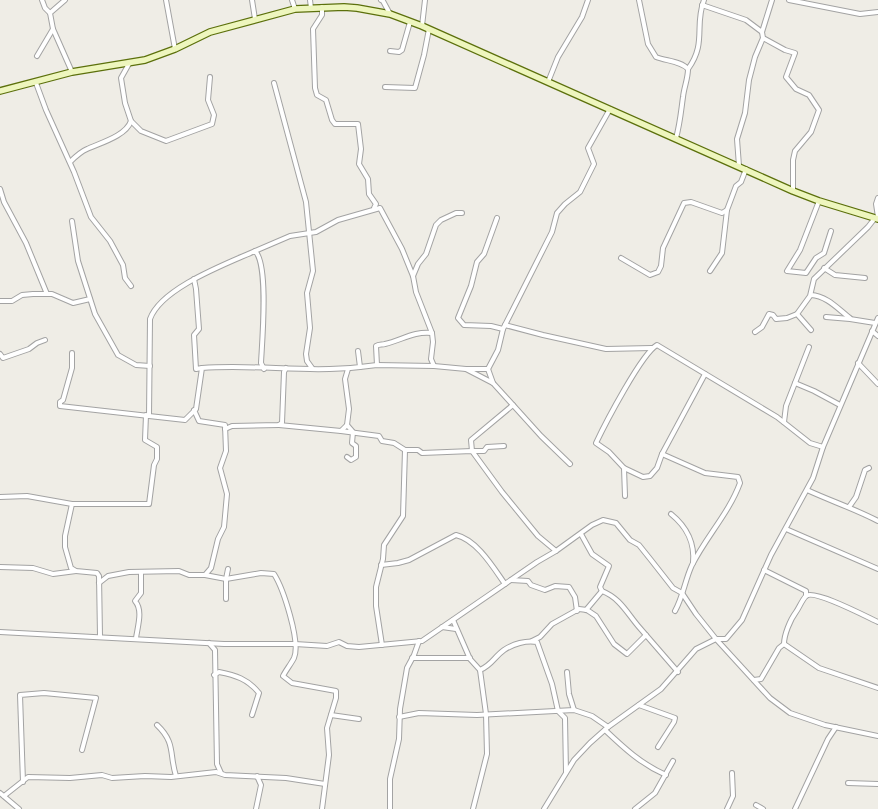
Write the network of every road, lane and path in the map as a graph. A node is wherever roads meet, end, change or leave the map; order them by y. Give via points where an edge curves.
1 (42, 0) edge
2 (65, 0) edge
3 (166, 0) edge
4 (252, 0) edge
5 (292, 0) edge
6 (310, 0) edge
7 (381, 0) edge
8 (424, 0) edge
9 (588, 0) edge
10 (639, 0) edge
11 (704, 0) edge
12 (772, 0) edge
13 (789, 0) edge
14 (702, 5) junction
15 (322, 7) junction
16 (311, 8) junction
17 (295, 9) junction
18 (878, 12) edge
19 (50, 13) junction
20 (390, 14) junction
21 (256, 19) junction
22 (410, 22) junction
23 (422, 26) junction
24 (53, 29) junction
25 (429, 29) junction
26 (762, 32) junction
27 (763, 38) junction
28 (175, 49) junction
29 (390, 51) dead end
30 (38, 56) dead end
31 (130, 62) junction
32 (688, 69) junction
33 (72, 72) junction
34 (210, 77) dead end
35 (36, 82) junction
36 (548, 82) junction
37 (274, 83) dead end
38 (385, 87) dead end
39 (0, 91) edge
40 (610, 109) junction
41 (131, 121) junction
42 (676, 138) junction
43 (70, 162) junction
44 (739, 166) junction
45 (746, 169) junction
46 (0, 189) edge
47 (793, 191) junction
48 (878, 198) edge
49 (819, 201) junction
50 (374, 208) junction
51 (727, 210) junction
52 (462, 213) dead end
53 (497, 218) dead end
54 (877, 218) edge
55 (72, 221) dead end
56 (831, 231) dead end
57 (308, 233) junction
58 (255, 252) junction
59 (621, 258) dead end
60 (824, 268) junction
61 (710, 271) dead end
62 (413, 276) junction
63 (865, 278) dead end
64 (194, 279) junction
65 (131, 286) dead end
66 (47, 294) junction
67 (811, 295) junction
68 (90, 299) junction
69 (0, 301) edge
70 (797, 314) junction
71 (826, 317) dead end
72 (878, 318) edge
73 (850, 319) junction
74 (876, 323) junction
75 (504, 327) junction
76 (811, 330) dead end
77 (872, 331) junction
78 (755, 332) dead end
79 (432, 333) junction
80 (878, 336) edge
81 (45, 340) dead end
82 (809, 347) dead end
83 (652, 348) junction
84 (358, 351) dead end
85 (72, 353) dead end
86 (0, 354) edge
87 (858, 363) junction
88 (150, 366) junction
89 (377, 366) junction
90 (434, 366) junction
91 (360, 367) junction
92 (202, 368) junction
93 (286, 368) junction
94 (312, 368) junction
95 (264, 369) junction
96 (348, 369) junction
97 (466, 369) junction
98 (488, 369) junction
99 (705, 374) junction
100 (493, 383) junction
101 (795, 383) junction
102 (878, 384) edge
103 (513, 405) junction
104 (840, 405) junction
105 (194, 410) junction
106 (148, 415) junction
107 (784, 422) junction
108 (279, 425) junction
109 (347, 425) junction
110 (226, 429) junction
111 (341, 431) junction
112 (353, 432) junction
113 (504, 446) dead end
114 (823, 447) junction
115 (405, 450) junction
116 (472, 451) junction
117 (662, 454) junction
118 (348, 457) dead end
119 (570, 464) dead end
120 (624, 468) junction
121 (868, 468) dead end
122 (807, 490) junction
123 (625, 496) dead end
124 (0, 497) edge
125 (72, 504) junction
126 (849, 507) junction
127 (671, 514) dead end
128 (878, 521) edge
129 (786, 529) junction
130 (581, 534) junction
131 (556, 552) junction
132 (381, 565) junction
133 (692, 565) junction
134 (0, 567) edge
135 (228, 569) dead end
136 (878, 569) edge
137 (764, 570) junction
138 (76, 571) junction
139 (141, 572) junction
140 (205, 575) junction
141 (226, 579) junction
142 (511, 580) junction
143 (99, 583) junction
144 (505, 584) junction
145 (602, 591) junction
146 (682, 593) junction
147 (806, 594) junction
148 (226, 598) dead end
149 (586, 610) junction
150 (577, 611) junction
151 (675, 611) dead end
152 (453, 620) junction
153 (878, 622) edge
154 (442, 627) junction
155 (456, 629) junction
156 (0, 632) edge
157 (646, 635) junction
158 (100, 636) junction
159 (136, 638) junction
160 (716, 639) junction
161 (419, 641) junction
162 (532, 641) junction
163 (208, 643) junction
164 (295, 644) junction
165 (784, 644) junction
166 (382, 645) junction
167 (412, 658) junction
168 (470, 658) junction
169 (480, 670) junction
170 (567, 672) dead end
171 (678, 672) junction
172 (214, 675) junction
173 (754, 680) junction
174 (878, 688) edge
175 (639, 705) junction
176 (574, 710) junction
177 (558, 711) junction
178 (252, 714) dead end
179 (486, 714) junction
180 (331, 715) junction
181 (399, 717) junction
182 (358, 718) dead end
183 (157, 725) dead end
184 (836, 727) junction
185 (607, 729) junction
186 (878, 736) edge
187 (658, 747) dead end
188 (82, 750) dead end
189 (674, 760) dead end
190 (221, 773) junction
191 (566, 773) junction
192 (732, 773) dead end
193 (666, 775) junction
194 (176, 776) junction
195 (257, 776) junction
196 (22, 782) junction
197 (848, 783) dead end
198 (325, 784) junction
199 (878, 784) edge
200 (2, 795) edge
201 (756, 805) dead end
202 (19, 809) edge
203 (256, 809) edge
204 (322, 809) edge
205 (390, 809) edge
206 (473, 809) edge
207 (544, 809) edge
208 (635, 809) edge
209 (727, 809) edge
210 (763, 809) edge
211 (795, 809) edge

1 - 19 street
2 - 19 street
3 - 28 street
4 - 21 street
5 - 17 street
6 - 16 street
7 - 20 street
8 - 23 street
9 - 36 street via 582,17 558,57
10 - 32 street via 648,44 656,57 684,64
11 - 14 street
12 - 26 street
13 - 18 street via 860,14
14 - 26 street via 746,20
14 - 32 street via 699,20 700,41 695,59
15 - 16 street
15 - 20 street via 357,8
15 - 50 street via 322,16 313,29 315,88 317,95 326,100 335,124 358,124 361,149 359,164 368,179 368,194 376,204
16 - 17 street
17 - 21 street
19 - 24 street
20 - 22 street
21 - 28 street via 210,32
22 - 23 street
22 - 29 street via 402,50
23 - 25 street
24 - 30 street
24 - 33 street
25 - 36 street
25 - 38 street via 414,88
26 - 27 street
27 - 44 street via 749,80 745,113 737,139
27 - 47 street via 795,53 786,77 796,89 808,95 819,110 811,132 795,151
28 - 31 street via 145,60
31 - 33 street
31 - 41 street via 121,78
32 - 42 street
33 - 35 street
34 - 41 street via 208,100 214,115 212,124 207,127 166,141 142,131
35 - 39 street
35 - 43 street
36 - 40 street
37 - 57 street via 306,202
40 - 42 street
40 - 75 street via 588,148 594,164 590,174 580,192 557,214 552,232
41 - 43 street via 130,125 106,142 78,154
42 - 44 street
43 - 65 street via 91,217 110,241 123,265 125,278
44 - 45 street
45 - 47 street
45 - 51 street
46 - 66 street
47 - 49 street
48 - 54 street
49 - 54 street
49 - 56 street via 800,250 787,270 806,273 816,258 824,253
50 - 57 street
50 - 62 street via 380,208
51 - 59 street via 722,213 691,202 684,203 663,248 658,272 650,275
51 - 61 street via 722,253
52 - 62 street via 456,213 436,225 426,254
53 - 75 street via 484,254 477,262 471,286 458,318 464,324
54 - 60 street
55 - 68 street via 78,261
57 - 58 street via 290,236
57 - 94 street via 313,271 307,293 310,328 306,354
58 - 64 street
58 - 95 street via 259,255 263,270 261,362
60 - 63 street via 835,275
60 - 67 street via 814,279
62 - 79 street via 416,292
64 - 88 street via 152,311
64 - 92 street via 199,329 194,335 196,369
66 - 68 street via 73,303
66 - 69 street via 22,295 12,301
67 - 70 street
67 - 73 street via 838,307
68 - 88 street via 95,314 118,355 136,365
70 - 76 street
70 - 78 street via 776,319 769,314 762,327
71 - 73 street
72 - 74 street
73 - 74 street
74 - 77 street
75 - 83 street via 606,349
75 - 98 street via 498,350
77 - 80 street
77 - 87 street
79 - 89 street via 410,334 384,345 378,344
79 - 90 street via 431,359
81 - 86 street via 19,354 3,358
82 - 101 street
83 - 99 street via 657,345
83 - 120 street via 596,443
84 - 91 street
85 - 106 street via 72,368 60,406
87 - 102 street
87 - 104 street
88 - 106 street
89 - 90 street
89 - 91 street
90 - 97 street
91 - 96 street
92 - 95 street via 245,366
92 - 105 street
93 - 94 street
93 - 95 street
93 - 108 street via 282,423
94 - 96 street
96 - 109 street via 345,379 349,409
97 - 98 street
97 - 100 street
98 - 100 street
99 - 107 street
99 - 117 street
100 - 103 street
101 - 104 street
101 - 107 street via 786,406
103 - 116 street via 471,440
103 - 119 street
104 - 114 street
105 - 106 street via 186,420
105 - 110 street via 199,421 226,425
106 - 125 street via 145,440 157,447 149,504
107 - 114 street via 810,443
108 - 110 street via 232,426
108 - 111 street
109 - 111 street
109 - 112 street
110 - 140 street via 226,451 220,468 227,494 224,528 218,539 211,568
111 - 112 street
112 - 115 street via 379,436 382,441 394,443
112 - 118 street via 352,443 356,446 356,456 352,460
113 - 116 street via 487,446 484,451
114 - 122 street
115 - 116 street via 418,450 422,453
115 - 132 street via 403,516 384,545
116 - 131 street via 538,536
117 - 120 street via 657,468 650,476 643,476
117 - 133 street via 705,473 738,477 740,483 714,532
120 - 123 street
121 - 126 street
122 - 126 street
122 - 129 street
124 - 125 street via 27,496
125 - 138 street via 65,547 71,568
126 - 128 street
127 - 133 street via 686,528 692,542
129 - 136 street
129 - 137 street
130 - 131 street
130 - 145 street via 592,554 609,566 600,587
130 - 146 street via 603,520 616,523 630,540 639,546 673,588
131 - 142 street
132 - 144 street via 409,560 456,535 464,537 480,552
132 - 166 street via 376,593
133 - 146 street
134 - 138 street via 33,568 53,574
135 - 141 street
137 - 147 street
137 - 160 street via 736,628 726,639
138 - 143 street via 97,573
139 - 140 street via 179,571 189,575
139 - 143 street via 108,576
139 - 159 street via 141,593 135,601 140,610
140 - 141 street
141 - 148 street
141 - 164 street via 261,573 274,574 286,602
142 - 144 street
142 - 150 street via 528,581 531,585 545,590 555,586 569,587 575,597
143 - 158 street
144 - 152 street
145 - 149 street
145 - 157 street via 621,603
146 - 151 street
146 - 160 street
147 - 153 street via 826,598
147 - 165 street via 794,616
149 - 150 street
149 - 157 street via 596,616 614,644 627,654
150 - 162 street via 552,624
152 - 154 street
152 - 155 street
154 - 155 street
154 - 161 street via 422,642
155 - 168 street
156 - 158 street via 45,636
157 - 171 street
158 - 159 street
159 - 163 street
160 - 171 street via 696,649
160 - 173 street
161 - 166 street
161 - 167 street
162 - 169 street via 527,640 504,650 489,666
162 - 177 street via 537,642 540,647
163 - 164 street
163 - 172 street via 215,650
164 - 166 street via 327,646 339,642 347,646
164 - 180 street via 294,657 283,676 292,683 336,691
165 - 173 street via 761,679
165 - 174 street via 819,668
167 - 168 street
167 - 181 street via 407,668
168 - 169 street
169 - 179 street
170 - 176 street via 569,694
171 - 175 street
172 - 178 street via 219,672 236,676 259,692
172 - 190 street via 217,764
173 - 184 street via 770,698 790,713
175 - 185 street
175 - 187 street via 674,718
176 - 177 street
176 - 185 street via 592,716
177 - 179 street
177 - 191 street via 565,718
179 - 181 street via 418,713
179 - 206 street via 487,754
180 - 182 street
180 - 198 street via 327,728 329,755
181 - 205 street via 398,747 390,779
183 - 194 street via 171,742
184 - 186 street
184 - 211 street
185 - 191 street via 577,756
185 - 193 street via 630,753 647,766
188 - 196 street via 96,698 20,695
189 - 193 street
190 - 194 street via 204,772
190 - 195 street
191 - 207 street
192 - 209 street via 733,796
193 - 208 street via 655,793
194 - 196 street via 112,778 102,775 28,778
195 - 198 street
195 - 203 street via 261,785
196 - 200 street
197 - 199 street
198 - 204 street
200 - 202 street
201 - 210 street

